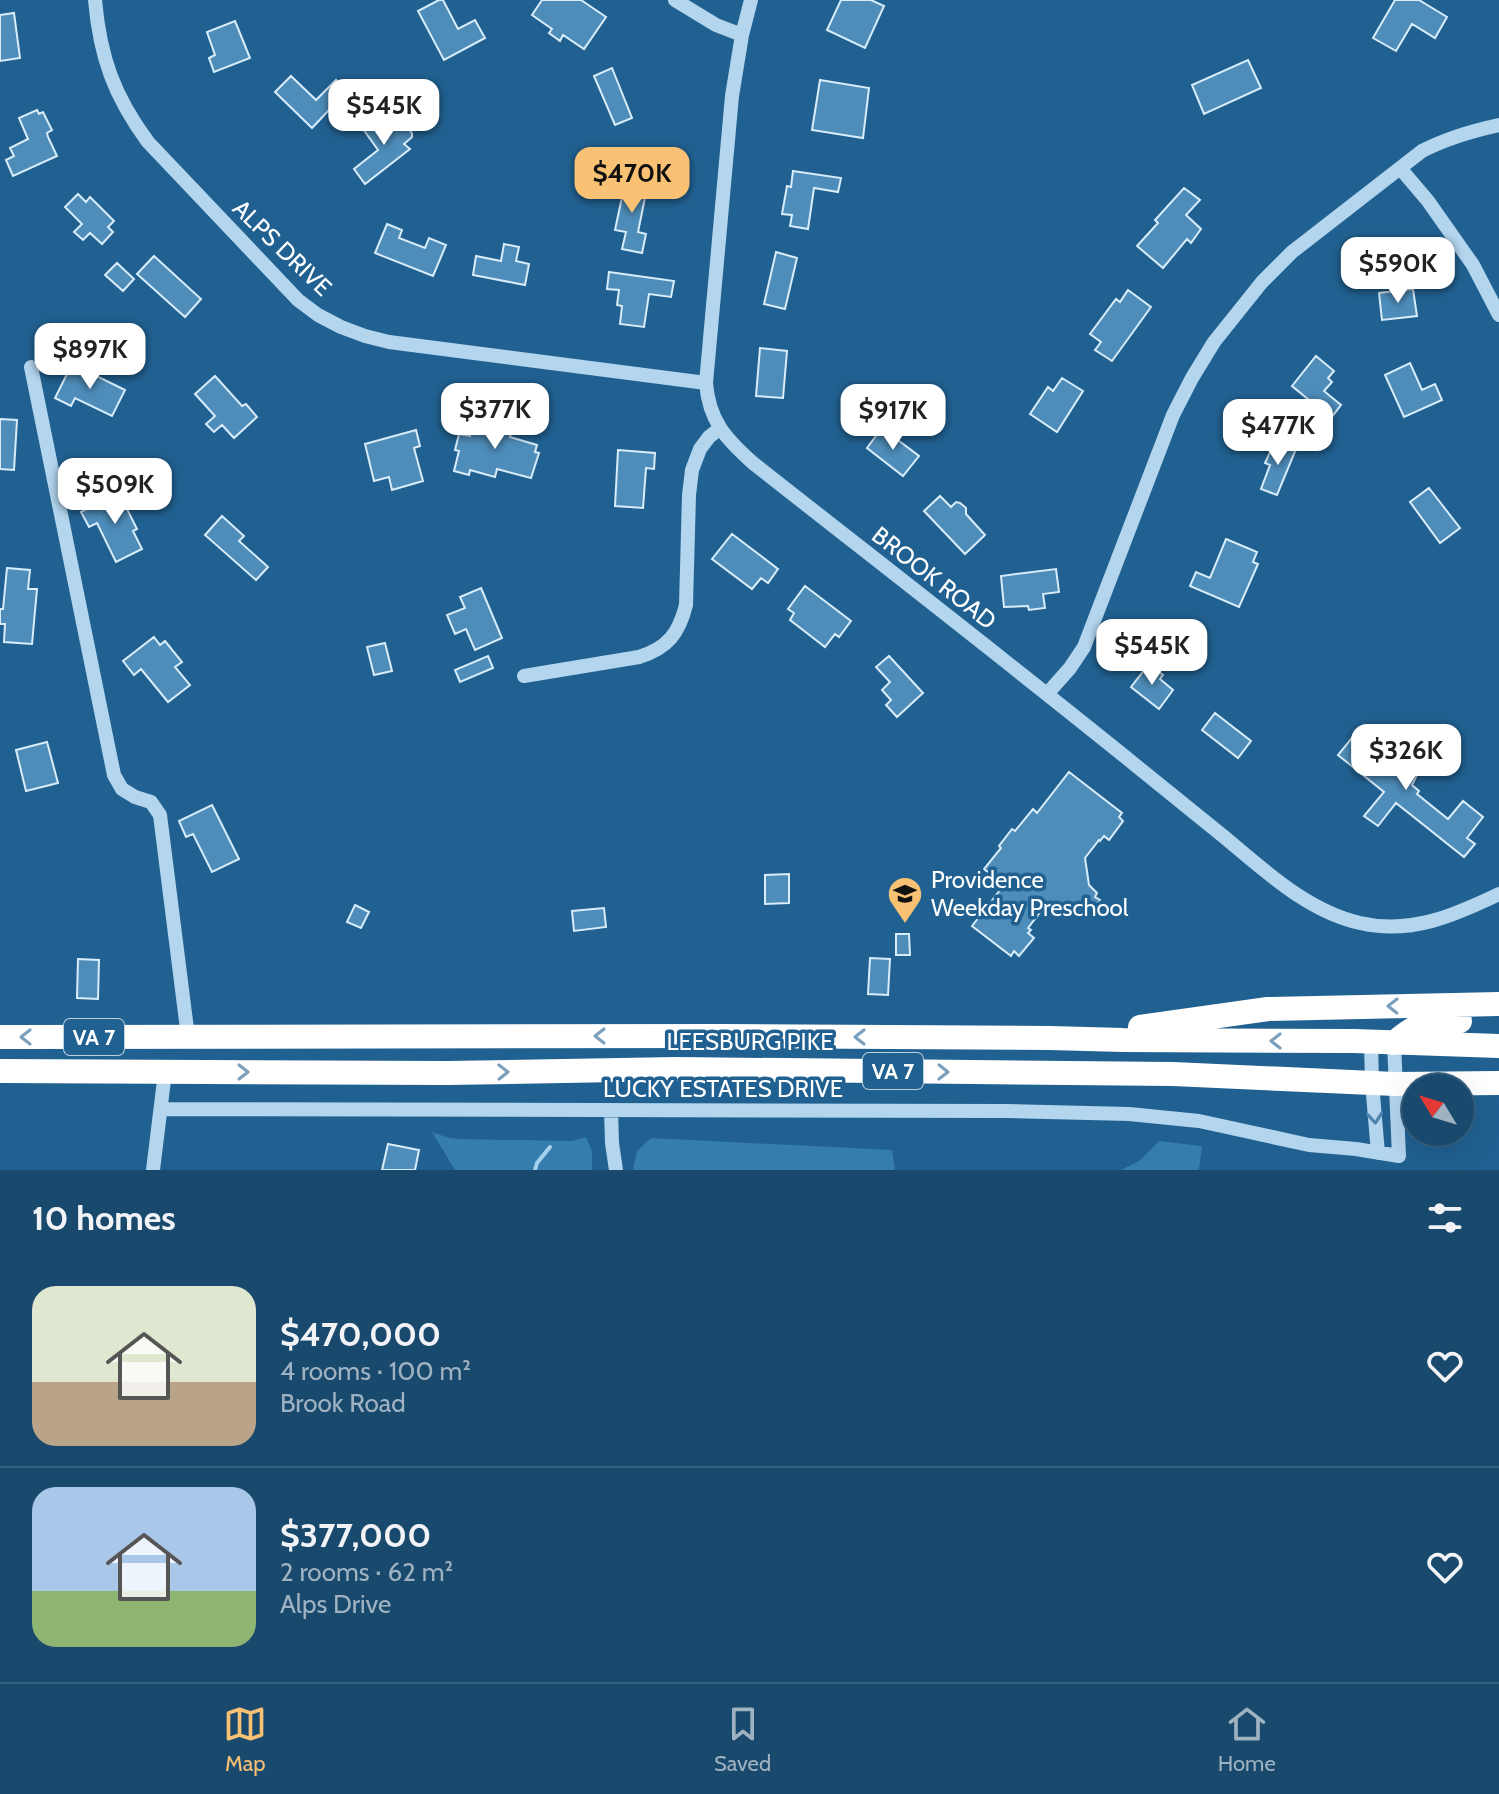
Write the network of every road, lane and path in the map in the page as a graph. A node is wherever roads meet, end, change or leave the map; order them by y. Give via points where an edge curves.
1 (95, 0) edge
2 (675, 0) edge
3 (751, 0) edge
4 (742, 35) junction
5 (1499, 125) edge
6 (1400, 168) junction
7 (1499, 315) edge
8 (31, 367) dead end
9 (706, 383) junction
10 (719, 429) junction
11 (524, 676) dead end
12 (1047, 694) junction
13 (1499, 894) edge
14 (1499, 1004) edge
15 (1499, 1020) edge
16 (0, 1037) edge
17 (188, 1037) junction
18 (429, 1037) junction
19 (1050, 1038) junction
20 (1382, 1043) junction
21 (1499, 1046) edge
22 (0, 1071) edge
23 (165, 1072) junction
24 (1499, 1083) edge
25 (1383, 1084) junction
26 (161, 1109) junction
27 (611, 1110) junction
28 (1378, 1153) junction
29 (153, 1170) edge
30 (616, 1170) edge

1 - 9 street, ALPS DRIVE via 101,48 129,116 285,289 318,315 389,342
2 - 4 street
3 - 4 street, BROOK ROAD
4 - 9 street, BROOK ROAD
5 - 6 street via 1443,140
6 - 7 street via 1473,265
6 - 12 street via 1292,252 1214,342 1173,415 1084,647
8 - 17 street via 114,775 122,789 151,802 160,815
9 - 10 street, BROOK ROAD
10 - 11 street via 700,449 692,470 686,605 675,634 639,657
10 - 12 street, BROOK ROAD via 753,463
12 - 13 street, BROOK ROAD via 1246,856 1328,912 1362,924 1422,924
14 -> 19 highway via 1268,1009
15 - 20 highway via 1434,1021
17 -> 16 highway, LEESBURG PIKE / VA 7
17 - 18 highway, LEESBURG PIKE / VA 7
19 -> 18 highway, LEESBURG PIKE / VA 7
18 - 23 highway via 387,1052 180,1052
20 -> 19 highway, LEESBURG PIKE / VA 7
20 - 21 highway, LEESBURG PIKE / VA 7
20 - 25 street, LUCKY ESTATES DRIVE
20 - 25 street, LUCKY ESTATES DRIVE
22 - 23 highway, LEESBURG PIKE / VA 7
23 -> 25 highway, LEESBURG PIKE / VA 7 via 676,1069 1173,1074
23 - 26 street
24 - 25 highway, LEESBURG PIKE
25 -> 28 street, LUCKY ESTATES DRIVE
25 - 28 street, LUCKY ESTATES DRIVE via 1399,1156
26 - 27 street, LUCKY ESTATES DRIVE
26 - 29 street
27 - 28 street, LUCKY ESTATES DRIVE via 1129,1114
27 - 30 street

